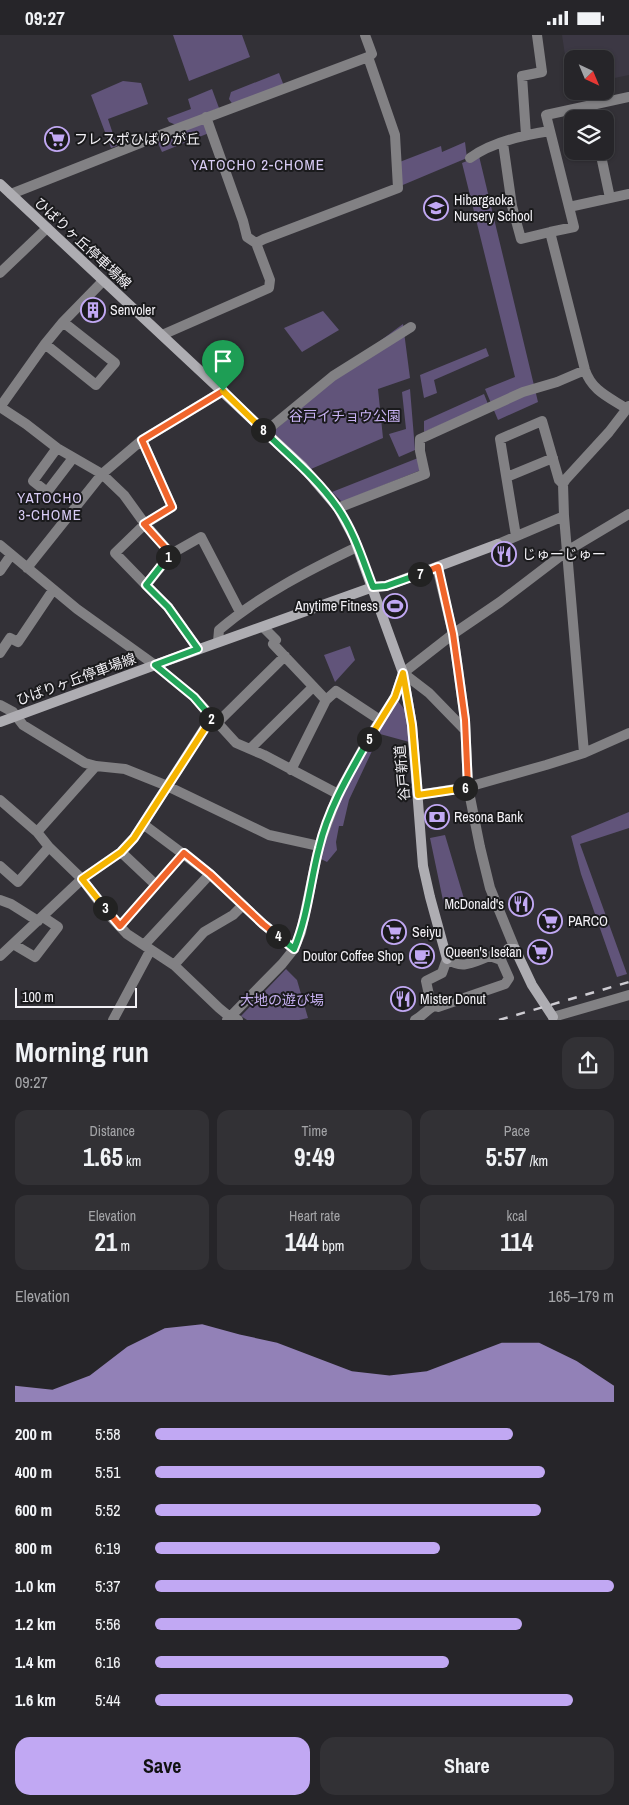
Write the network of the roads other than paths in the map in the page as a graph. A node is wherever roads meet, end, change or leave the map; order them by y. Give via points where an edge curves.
1 (364, 35) edge
2 (537, 35) edge
3 (368, 57) junction
4 (629, 97) edge
5 (590, 105) junction
6 (591, 110) edge
7 (206, 117) junction
8 (550, 131) junction
9 (526, 135) junction
10 (503, 143) junction
11 (470, 158) dead end
12 (602, 160) edge
13 (0, 184) edge
14 (629, 194) edge
15 (11, 195) junction
16 (610, 198) junction
17 (569, 207) junction
18 (47, 228) junction
19 (550, 232) junction
20 (256, 243) junction
21 (0, 273) edge
22 (103, 281) junction
23 (63, 322) junction
24 (411, 327) dead end
25 (162, 335) junction
26 (45, 344) junction
27 (585, 370) junction
28 (223, 391) junction
29 (628, 407) edge
30 (1, 409) edge
31 (265, 432) junction
32 (142, 440) junction
33 (56, 448) junction
34 (73, 458) junction
35 (553, 458) junction
36 (102, 475) junction
37 (507, 477) junction
38 (563, 484) junction
39 (338, 508) junction
40 (629, 514) edge
41 (564, 515) junction
42 (144, 524) junction
43 (516, 536) junction
44 (498, 544) joint
45 (0, 545) edge
46 (358, 547) junction
47 (567, 551) junction
48 (171, 554) junction
49 (11, 555) junction
50 (438, 567) junction
51 (27, 568) junction
52 (0, 571) edge
53 (146, 585) junction
54 (373, 587) junction
55 (53, 590) junction
56 (240, 612) junction
57 (263, 627) junction
58 (453, 634) junction
59 (218, 643) junction
60 (198, 649) junction
61 (0, 653) edge
62 (285, 657) junction
63 (155, 665) junction
64 (403, 673) junction
65 (313, 687) junction
66 (326, 700) junction
67 (0, 705) edge
68 (16, 716) junction
69 (380, 720) junction
70 (214, 721) junction
71 (0, 722) edge
72 (465, 730) junction
73 (629, 733) edge
74 (250, 749) junction
75 (584, 753) junction
76 (96, 766) junction
77 (291, 769) junction
78 (168, 787) junction
79 (468, 787) junction
80 (338, 795) junction
81 (418, 795) junction
82 (0, 800) edge
83 (144, 824) junction
84 (37, 832) junction
85 (50, 847) junction
86 (319, 847) junction
87 (121, 852) junction
88 (184, 853) junction
89 (0, 866) edge
90 (210, 874) junction
91 (82, 879) junction
92 (156, 885) junction
93 (0, 900) edge
94 (243, 905) junction
95 (41, 919) junction
96 (120, 926) junction
97 (13, 944) junction
98 (147, 948) junction
99 (294, 949) junction
100 (512, 949) junction
101 (490, 955) junction
102 (0, 956) edge
103 (447, 959) junction
104 (501, 960) junction
105 (174, 965) junction
106 (462, 966) junction
107 (442, 973) junction
108 (629, 995) edge
109 (434, 1007) junction
110 (232, 1019) edge
111 (554, 1019) edge
112 (113, 1020) edge
113 (415, 1020) edge

1 - 3 street via 372,55
2 - 9 street via 542,72 522,75
3 - 7 street
3 - 20 street via 395,135 398,188
4 - 5 street
5 - 6 street
5 - 8 street via 546,115
7 - 15 street
7 - 20 street via 247,237
8 - 9 street
8 - 17 street
9 - 10 street
10 - 11 street via 481,150
10 - 19 street via 512,206 521,239
12 - 16 street
13 - 15 main road, ひばりヶ丘停車場線
14 - 16 street
15 - 18 main road, ひばりヶ丘停車場線
16 - 17 street
17 - 19 street via 574,227
18 - 21 street
18 - 22 main road, ひばりヶ丘停車場線
19 - 27 street
20 - 25 street via 270,280 269,288
22 - 23 street
22 - 25 main road, ひばりヶ丘停車場線
23 - 26 street
23 - 26 street via 115,363 96,385
24 - 31 street via 333,376
25 - 28 main road, ひばりヶ丘停車場線
26 - 30 street
27 - 29 street via 594,388
27 - 39 street via 523,392 420,439 426,474
28 - 31 main road, ひばりヶ丘停車場線
28 - 32 street
29 - 38 street
30 - 33 street
31 - 39 main road, ひばりヶ丘停車場線 via 312,477
32 - 36 street
32 - 42 street via 172,507
33 - 34 street
33 - 34 street via 33,481 47,492
34 - 36 street
35 - 37 street
35 - 37 street via 542,421 500,439
35 - 38 street
36 - 42 street via 124,495
36 - 51 street
37 - 43 street
38 - 41 street
39 - 46 main road, ひばりヶ丘停車場線
40 - 47 street
41 - 43 street
41 - 47 street
42 - 48 street
42 - 53 street via 114,553
43 - 44 street
44 - 50 main road
45 - 49 street
46 - 54 main road, ひばりヶ丘停車場線
46 - 56 street via 304,573
47 - 58 street
47 - 75 street
48 - 53 street
48 - 56 street via 201,537
49 - 51 street
49 - 52 street
50 - 54 main road via 386,586
50 - 58 street
51 - 55 street
53 - 60 street via 168,607
54 - 57 main road, ひばりヶ丘停車場線
54 - 64 main road, 谷戸新道
55 - 61 street via 18,642 10,638
55 - 63 street
56 - 59 street via 219,630
57 - 59 main road, ひばりヶ丘停車場線
57 - 62 street via 276,640 273,644
58 - 64 street
58 - 72 street
59 - 60 main road, ひばりヶ丘停車場線
60 - 63 main road, ひばりヶ丘停車場線
62 - 65 street
62 - 70 street
63 - 68 main road, ひばりヶ丘停車場線
63 - 70 street via 194,697
64 - 69 street via 395,697
64 - 72 street via 429,693
64 - 81 main road, 谷戸新道 via 412,725
65 - 66 street
65 - 74 street
66 - 69 street via 336,691
66 - 77 street
67 - 68 street
68 - 71 main road, ひばりヶ丘停車場線
68 - 76 street via 23,725 85,763
69 - 80 street
70 - 74 street via 236,743
70 - 78 street
72 - 79 street
73 - 75 street
74 - 77 street
75 - 79 street
76 - 78 street via 125,769
76 - 84 street
77 - 80 street
78 - 83 street
78 - 86 street via 270,835
79 - 81 street
79 - 100 street via 490,888
80 - 86 street
81 - 103 main road, 谷戸新道 via 423,866
82 - 84 street
83 - 87 street
83 - 88 street
84 - 85 street
85 - 89 street via 18,882
85 - 91 street
86 - 99 street via 301,932
87 - 91 street
87 - 92 street
88 - 90 street
88 - 92 street
90 - 94 street
90 - 98 street
91 - 95 street
91 - 96 street
92 - 96 street
93 - 95 street
94 - 99 street
94 - 105 street via 233,915 204,932
95 - 97 street
95 - 97 street via 58,927 35,957
96 - 98 street
97 - 102 street
98 - 105 street
98 - 112 street
99 - 110 street
100 - 101 street
100 - 104 street via 502,955
100 - 111 main road
101 - 104 street
101 - 106 street
103 - 106 street
103 - 107 street
104 - 109 street via 509,978 505,984
105 - 110 street
106 - 107 street
107 - 109 street via 425,984
108 - 111 street
109 - 113 street

